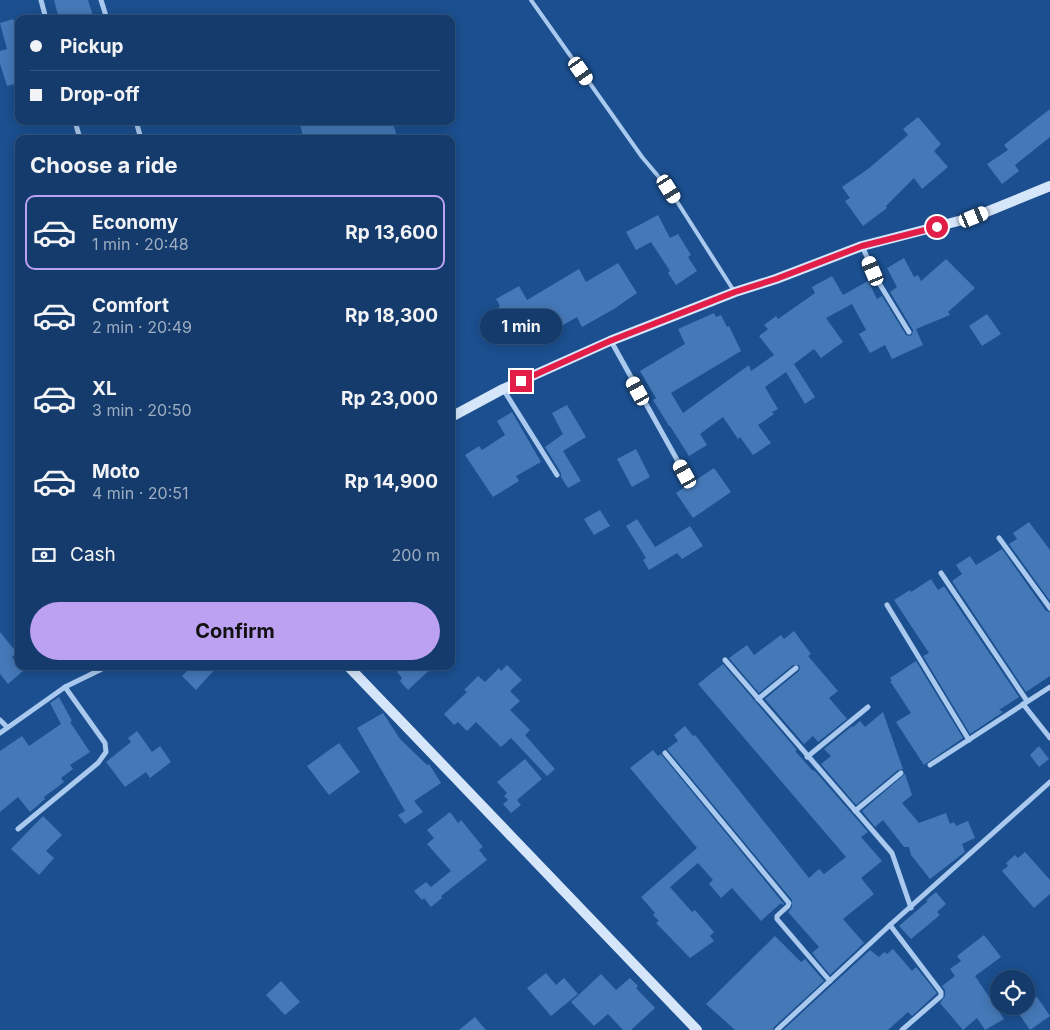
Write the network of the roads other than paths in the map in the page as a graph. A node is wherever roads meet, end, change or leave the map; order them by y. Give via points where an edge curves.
1 (41, 0) edge
2 (101, 0) edge
3 (531, 0) edge
4 (45, 15) edge
5 (106, 15) edge
6 (1050, 186) edge
7 (862, 246) junction
8 (735, 292) junction
9 (909, 332) dead end
10 (610, 341) junction
11 (503, 389) junction
12 (455, 415) edge
13 (685, 474) dead end
14 (556, 475) dead end
15 (999, 538) dead end
16 (942, 573) dead end
17 (887, 605) dead end
18 (1050, 608) edge
19 (726, 660) dead end
20 (796, 668) dead end
21 (100, 670) edge
22 (352, 670) edge
23 (65, 687) junction
24 (1050, 687) edge
25 (758, 699) junction
26 (1025, 703) junction
27 (868, 706) dead end
28 (0, 720) edge
29 (7, 727) junction
30 (0, 733) edge
31 (1050, 738) edge
32 (969, 740) junction
33 (665, 754) dead end
34 (808, 757) junction
35 (930, 765) dead end
36 (902, 773) dead end
37 (1050, 782) edge
38 (855, 811) junction
39 (18, 829) dead end
40 (911, 908) junction
41 (890, 925) junction
42 (830, 981) junction
43 (696, 1030) edge
44 (777, 1030) edge
45 (902, 1030) edge

1 - 4 street
2 - 5 street
3 - 8 lane via 642,157 669,189
6 - 7 street via 974,217
7 - 8 street
7 - 9 street via 878,284
8 - 10 street
10 - 11 street
10 - 13 street
11 - 12 street
11 - 14 street
15 - 18 street
16 - 26 street
17 - 32 street
19 - 25 street
20 - 25 street
21 - 23 street
22 - 43 street
23 - 29 street
23 - 39 street via 105,743 106,752 98,763
24 - 26 street
25 - 34 street
26 - 31 street
26 - 32 street
27 - 34 street
28 - 29 street
29 - 30 street
32 - 35 street
33 - 42 street via 789,903 777,919
34 - 38 street
36 - 38 street
37 - 40 street
38 - 40 street via 892,853
40 - 41 street
41 - 42 street
41 - 45 street via 942,992
42 - 44 street

